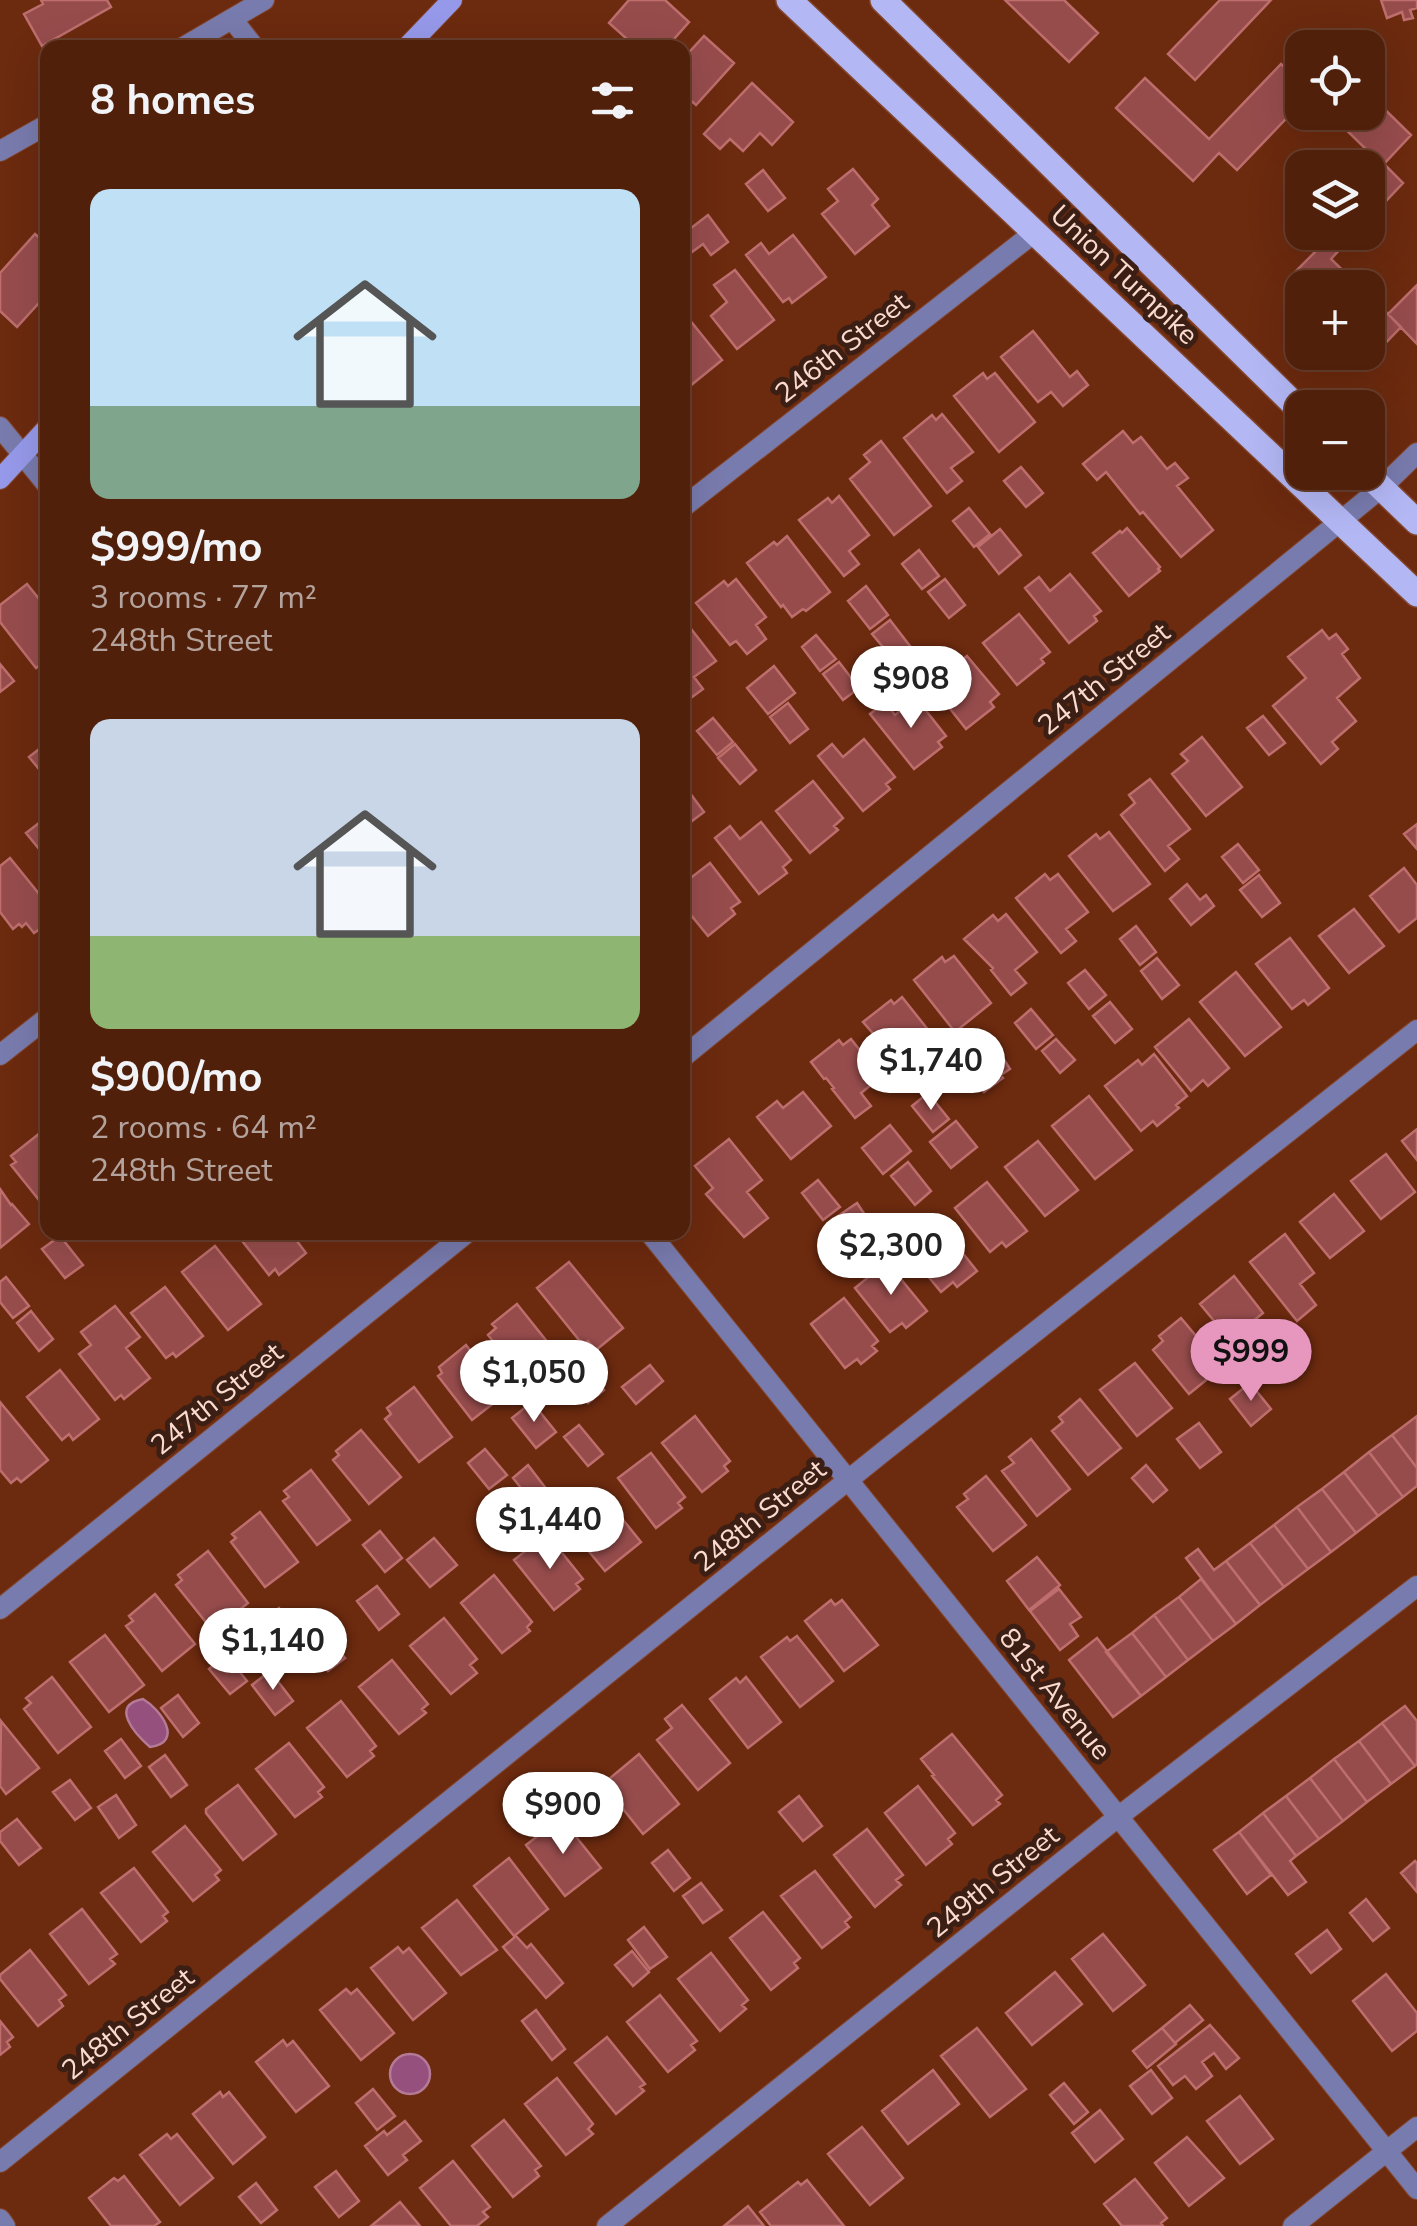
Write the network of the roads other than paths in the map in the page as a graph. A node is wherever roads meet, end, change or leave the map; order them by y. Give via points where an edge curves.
1 (264, 0) edge
2 (452, 0) edge
3 (789, 0) edge
4 (883, 0) edge
5 (232, 19) junction
6 (196, 40) edge
7 (249, 40) edge
8 (414, 40) edge
9 (40, 128) edge
10 (0, 151) edge
11 (1035, 232) junction
12 (1285, 395) edge
13 (0, 427) edge
14 (40, 436) edge
15 (1417, 452) edge
16 (22, 455) junction
17 (1385, 472) edge
18 (40, 476) edge
19 (0, 479) edge
20 (1365, 490) edge
21 (1383, 490) edge
22 (690, 502) edge
23 (1342, 521) junction
24 (1417, 522) edge
25 (1417, 594) edge
26 (40, 1023) edge
27 (1417, 1030) edge
28 (690, 1051) edge
29 (0, 1055) edge
30 (458, 1240) edge
31 (655, 1240) edge
32 (848, 1480) junction
33 (1417, 1586) edge
34 (0, 1609) edge
35 (1118, 1817) junction
36 (1417, 2127) edge
37 (1386, 2151) junction
38 (0, 2162) edge
39 (1417, 2189) edge
40 (0, 2219) edge
41 (6, 2226) edge
42 (607, 2226) edge
43 (1294, 2226) edge

1 - 5 street
2 - 8 street
3 - 11 main road, Union Turnpike
4 - 12 main road, Union Turnpike
5 - 6 street
5 - 7 street
9 - 10 street
11 - 22 street, 246th Street
11 - 23 main road, Union Turnpike
13 - 16 street
14 - 16 street
15 - 17 street, 247th Street
16 - 18 street
16 - 19 street
20 - 23 street, 247th Street
21 - 24 main road
23 - 25 main road, Union Turnpike
23 - 28 street, 247th Street
26 - 29 street
27 - 32 street, 248th Street
30 - 34 street, 247th Street
31 - 32 street, 81st Avenue
32 - 35 street, 81st Avenue
32 - 38 street, 248th Street
33 - 35 street, 249th Street
35 - 37 street, 81st Avenue
35 - 42 street, 249th Street
36 - 37 street
37 - 39 street, 81st Avenue
37 - 43 street
40 - 41 street

